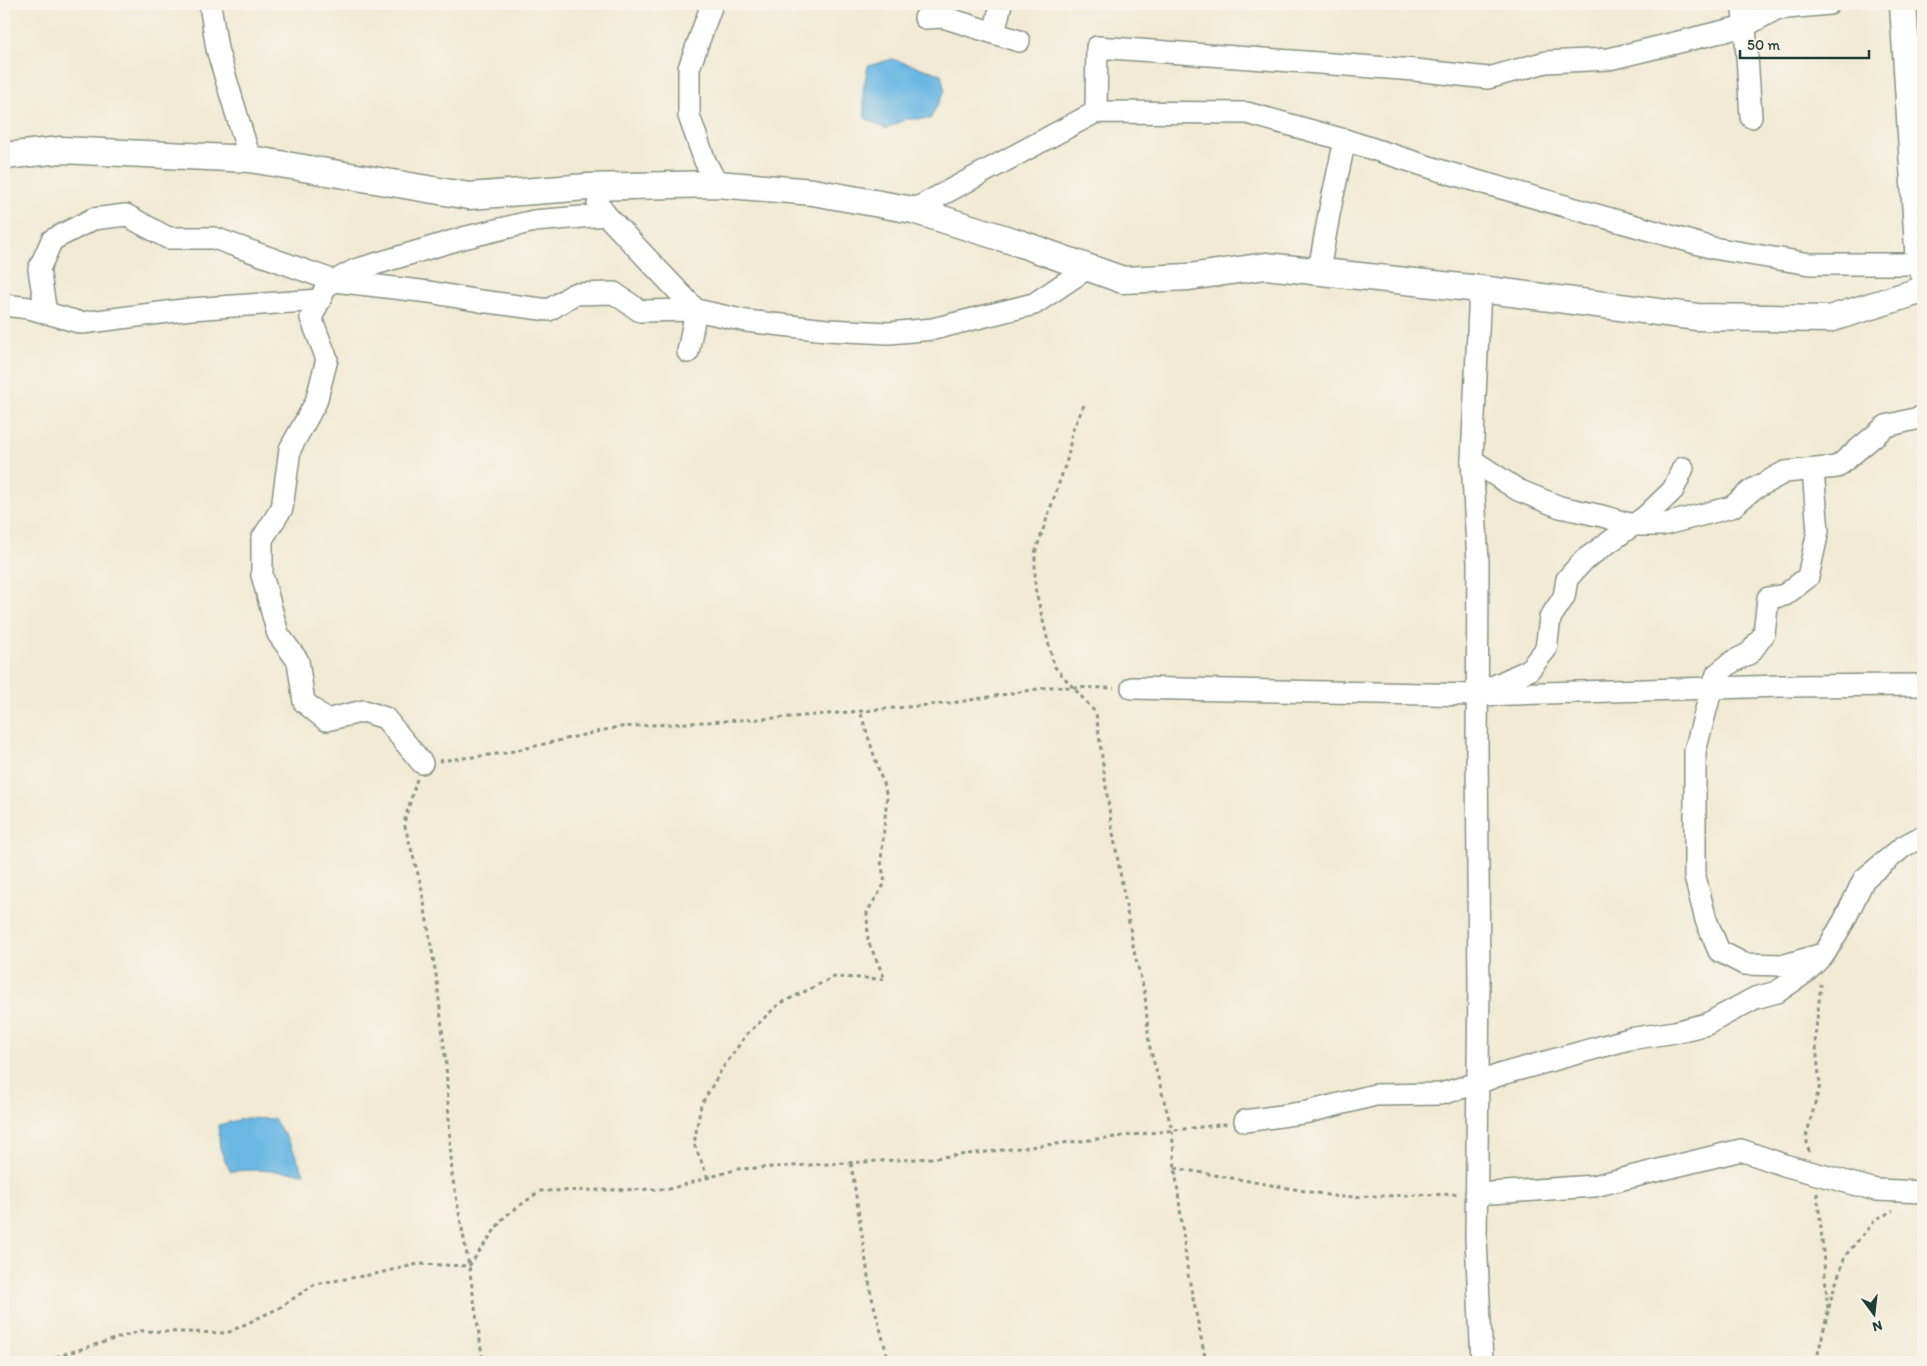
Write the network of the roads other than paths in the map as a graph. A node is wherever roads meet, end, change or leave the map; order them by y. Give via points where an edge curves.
1 (210, 4) edge
2 (712, 4) edge
3 (1002, 4) edge
4 (1742, 4) edge
5 (1829, 4) edge
6 (1903, 4) edge
7 (925, 18) dead end
8 (1745, 26) junction
9 (994, 33) junction
10 (1019, 41) dead end
11 (1096, 112) junction
12 (1751, 117) dead end
13 (1345, 140) junction
14 (4, 156) edge
15 (250, 159) junction
16 (717, 184) junction
17 (587, 188) junction
18 (912, 210) junction
19 (606, 215) junction
20 (1089, 267) junction
21 (1921, 268) edge
22 (1319, 270) junction
23 (334, 281) junction
24 (1480, 289) junction
25 (1923, 290) edge
26 (320, 300) junction
27 (4, 305) edge
28 (696, 310) junction
29 (46, 313) junction
30 (688, 352) dead end
31 (1923, 417) edge
32 (1472, 460) junction
33 (1683, 468) dead end
34 (1813, 470) junction
35 (1633, 525) junction
36 (1923, 685) edge
37 (1712, 687) junction
38 (1132, 688) road end
39 (1477, 695) junction
40 (422, 762) road end
41 (1923, 836) edge
42 (1825, 953) junction
43 (1478, 1083) junction
44 (1245, 1121) road end
45 (1923, 1192) edge
46 (1476, 1194) junction
47 (1482, 1362) edge

1 - 15 street via 217,49
2 - 16 street via 689,68 689,116
3 - 9 street
4 - 8 street
5 - 8 street via 1776,10
6 - 21 street
7 - 9 street via 943,17
8 - 11 street via 1609,59 1546,62 1488,78 1097,47
8 - 12 street
9 - 10 street
11 - 13 street via 1247,113
11 - 18 street
13 - 21 street via 1713,248 1810,264
13 - 22 street
14 - 15 street via 61,150
15 - 17 street via 469,196
16 - 17 street
16 - 18 street via 813,192
17 - 19 street
18 - 20 street
19 - 23 street via 525,223 463,238 355,270
19 - 28 street
20 - 22 street via 1123,280 1189,277 1266,266
20 - 28 street via 1034,304 933,329 889,333 827,330 746,321
22 - 24 street
23 - 26 street via 327,285
23 - 28 street via 549,310 574,294 614,293 640,311
23 - 29 street via 214,238 168,238 126,215 93,219 52,240 39,269
24 - 25 street via 1697,317 1829,319
24 - 32 street
26 - 29 street via 191,309 82,323
26 - 40 street via 311,318 327,360 316,402 290,450 282,508 262,539 262,575 278,634 298,661 304,702 326,720 364,711 385,718
27 - 29 street
28 - 30 street
31 - 34 street via 1886,426 1837,467
32 - 35 street via 1518,490 1560,507
32 - 39 street via 1478,562
33 - 35 street via 1673,490
34 - 35 street via 1785,472 1752,490 1732,507 1662,525
34 - 37 street via 1818,531 1808,576 1785,594 1768,598 1764,634 1750,653 1717,674
35 - 39 street via 1584,560 1567,579 1564,597 1550,618 1546,649 1529,670
36 - 37 street
37 - 39 street
37 - 42 street via 1695,750 1695,877 1706,920 1719,951 1744,964 1785,965
38 - 39 street
39 - 43 street
41 - 42 street via 1904,846 1864,879
42 - 43 street via 1778,992 1755,998 1707,1024 1629,1039
43 - 44 street via 1441,1094 1374,1095 1308,1112
43 - 46 street
45 - 46 street via 1876,1190 1742,1150 1594,1186
46 - 47 street

